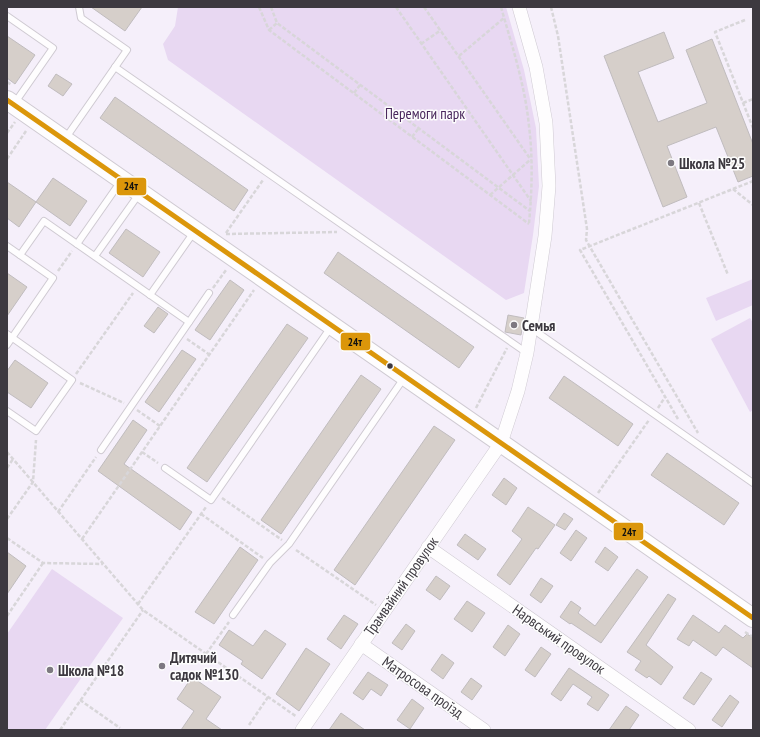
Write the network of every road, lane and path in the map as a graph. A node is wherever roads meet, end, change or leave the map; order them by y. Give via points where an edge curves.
1 (79, 7) edge
2 (259, 7) edge
3 (271, 7) edge
4 (396, 7) edge
5 (424, 7) edge
6 (501, 7) edge
7 (519, 7) edge
8 (551, 7) edge
9 (7, 16) edge
10 (504, 18) junction
11 (745, 20) dead end
12 (277, 23) junction
13 (269, 30) junction
14 (441, 30) junction
15 (421, 44) junction
16 (459, 56) junction
17 (115, 67) junction
18 (360, 85) junction
19 (354, 93) junction
20 (753, 99) edge
21 (10, 102) edge
22 (743, 103) junction
23 (14, 123) dead end
24 (419, 128) junction
25 (753, 128) edge
26 (26, 131) dead end
27 (7, 133) edge
28 (412, 137) junction
29 (64, 140) junction
30 (7, 158) edge
31 (531, 160) junction
32 (268, 173) junction
33 (513, 175) junction
34 (122, 180) junction
35 (753, 181) edge
36 (498, 188) junction
37 (733, 189) junction
38 (140, 192) junction
39 (490, 195) junction
40 (531, 201) junction
41 (700, 203) junction
42 (753, 205) edge
43 (530, 211) junction
44 (195, 231) junction
45 (353, 232) junction
46 (77, 244) junction
47 (7, 246) edge
48 (590, 246) junction
49 (20, 255) junction
50 (95, 256) junction
51 (226, 270) dead end
52 (728, 275) dead end
53 (53, 278) junction
54 (138, 286) junction
55 (254, 290) dead end
56 (209, 293) joint
57 (150, 295) junction
58 (189, 322) junction
59 (332, 326) junction
60 (531, 328) junction
61 (181, 335) junction
62 (10, 336) edge
63 (511, 342) junction
64 (7, 345) edge
65 (527, 353) junction
66 (210, 355) junction
67 (405, 376) junction
68 (72, 380) junction
69 (665, 396) junction
70 (131, 406) junction
71 (7, 411) edge
72 (653, 414) junction
73 (468, 420) junction
74 (160, 426) junction
75 (36, 431) junction
76 (699, 433) dead end
77 (690, 439) junction
78 (501, 443) junction
79 (101, 450) joint
80 (7, 452) edge
81 (142, 452) junction
82 (13, 459) junction
83 (7, 468) edge
84 (165, 468) joint
85 (33, 482) junction
86 (753, 483) edge
87 (215, 493) junction
88 (598, 493) dead end
89 (211, 500) junction
90 (58, 512) junction
91 (201, 514) junction
92 (7, 520) edge
93 (7, 538) edge
94 (82, 539) junction
95 (289, 544) junction
96 (428, 547) junction
97 (43, 563) junction
98 (270, 563) junction
99 (103, 564) junction
100 (138, 604) junction
101 (143, 610) junction
102 (384, 611) junction
103 (233, 615) joint
104 (7, 616) edge
105 (753, 618) edge
106 (361, 644) junction
107 (206, 654) junction
108 (268, 697) junction
109 (80, 700) junction
110 (249, 725) dead end
111 (304, 727) edge
112 (120, 728) dead end
113 (60, 730) edge
114 (484, 730) edge
115 (690, 730) edge

1 - 17 lane via 81,18 127,50
2 - 13 path
3 - 12 path
4 - 15 path
5 - 14 path
6 - 10 path
7 - 60 street, Трамвайний провулок via 536,67 546,124 549,186 545,236
8 - 48 path via 558,36 587,229 586,240
9 - 21 lane via 53,48
10 - 16 path
10 - 31 path via 519,71 529,126
11 - 22 path via 715,32
12 - 13 path
12 - 18 path
13 - 19 path
14 - 15 path
14 - 16 path
15 - 33 path
16 - 31 path
17 - 29 lane
17 - 32 lane
18 - 19 path
18 - 24 path
19 - 28 path
20 - 22 path
21 - 29 street
22 - 25 path
23 - 27 path
24 - 28 path
24 - 36 path
26 - 30 path
28 - 39 path
29 - 34 street
31 - 33 path
31 - 40 path
32 - 45 lane
32 - 45 path via 225,234
33 - 36 path
33 - 40 path
34 - 38 street
34 - 46 lane
35 - 37 path
36 - 39 path
36 - 43 path
37 - 41 path
37 - 42 path
38 - 44 street
38 - 50 lane
39 - 43 path via 529,224
40 - 43 path
41 - 48 path
41 - 52 path
44 - 57 lane
44 - 59 street
45 - 63 lane
46 - 49 lane via 44,221
46 - 50 lane
46 - 53 path
47 - 49 lane
48 - 69 path via 580,250
48 - 76 path
49 - 53 lane
50 - 54 lane
51 - 56 path
53 - 62 lane
54 - 57 lane
54 - 68 path
55 - 66 path
56 - 58 lane
57 - 58 lane
58 - 61 lane
59 - 67 street
59 - 87 lane
60 - 65 street, Трамвайний провулок
60 - 72 lane
61 - 66 path
61 - 70 lane
62 - 64 lane
62 - 68 lane
63 - 65 lane
63 - 73 path
65 - 78 street, Трамвайний провулок
66 - 74 path
67 - 73 street
67 - 95 lane
68 - 70 path
68 - 75 lane
69 - 72 path
69 - 77 path
70 - 74 path
70 - 79 lane
71 - 75 lane
72 - 77 lane
72 - 88 path
73 - 78 street
74 - 81 path
75 - 85 path
77 - 86 lane
78 - 96 street, Трамвайний провулок
78 - 105 street
79 - 90 path
80 - 82 path
81 - 84 path
81 - 94 path
82 - 83 path
82 - 85 path
84 - 89 lane
85 - 90 path
85 - 92 path
87 - 89 lane
87 - 95 path
89 - 91 path
90 - 94 path
91 - 98 path
91 - 100 path
93 - 97 path
94 - 99 path
95 - 98 lane
95 - 102 path
96 - 102 street, Трамвайний провулок
96 - 115 street, Нарвський провулок
97 - 99 path
97 - 104 path
98 - 103 lane
99 - 100 path
100 - 101 path
101 - 107 path
101 - 109 path
102 - 106 street, Трамвайний провулок
103 - 107 path
106 - 111 street, Трамвайний провулок
106 - 114 street, Матросова проїзд
107 - 108 path
108 - 110 path
108 - 111 path
109 - 112 path
109 - 113 path

